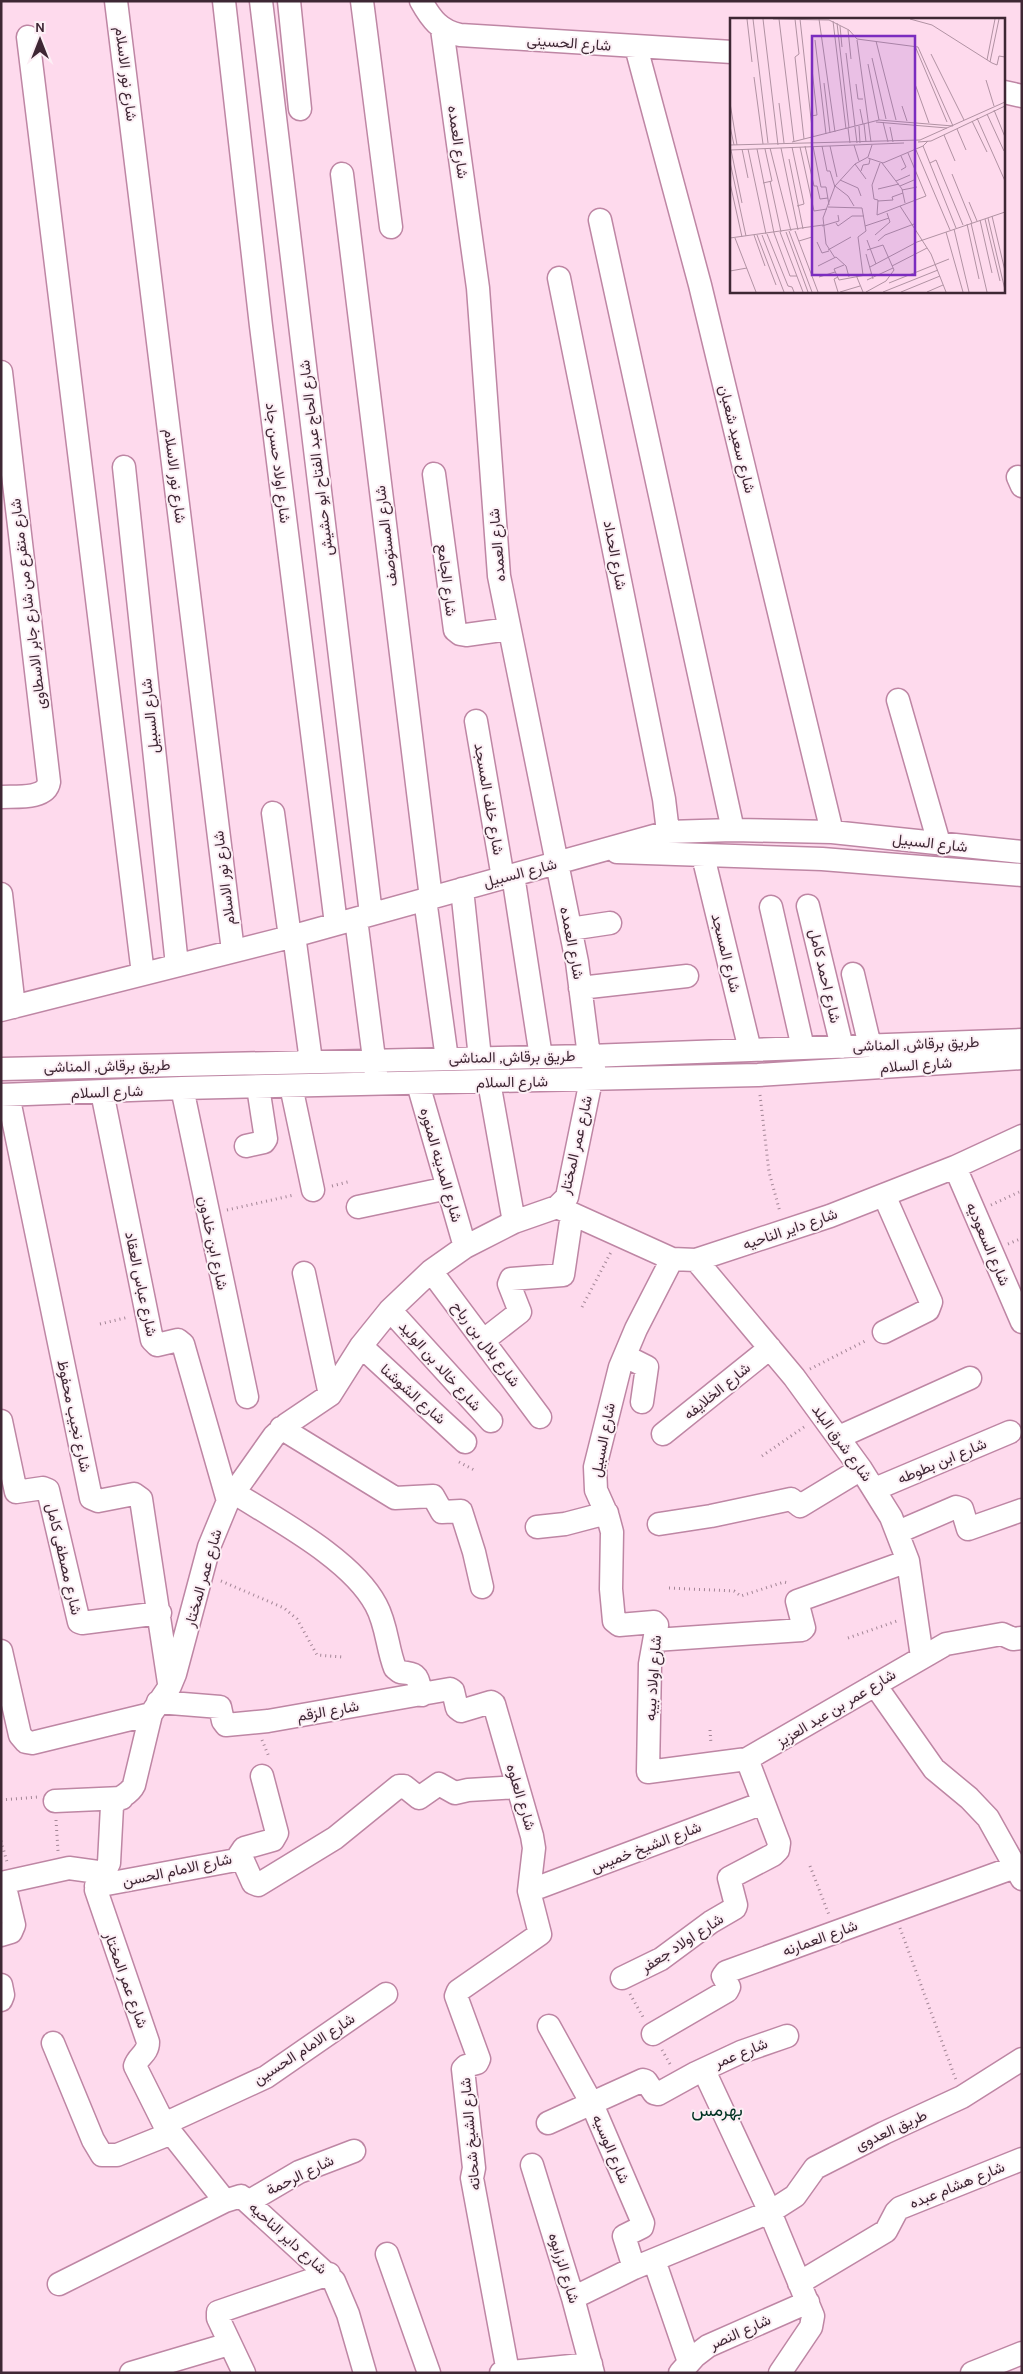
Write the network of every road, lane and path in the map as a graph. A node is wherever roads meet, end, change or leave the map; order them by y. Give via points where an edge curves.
1 (116, 1) edge
2 (224, 1) edge
3 (261, 1) edge
4 (288, 1) edge
5 (362, 1) edge
6 (421, 1) edge
7 (442, 29) junction
8 (28, 37) dead end
9 (636, 47) junction
10 (730, 52) edge
11 (300, 109) dead end
12 (342, 174) dead end
13 (600, 220) dead end
14 (391, 227) dead end
15 (560, 278) dead end
16 (1, 372) edge
17 (124, 467) dead end
18 (434, 474) dead end
19 (509, 628) junction
20 (898, 700) dead end
21 (476, 720) dead end
22 (1, 797) edge
23 (272, 813) dead end
24 (733, 830) junction
25 (668, 832) junction
26 (832, 832) junction
27 (939, 843) junction
28 (602, 851) junction
29 (1022, 852) edge
30 (703, 856) junction
31 (556, 863) junction
32 (1022, 875) edge
33 (508, 877) junction
34 (462, 889) junction
35 (1, 894) edge
36 (428, 899) junction
37 (808, 906) dead end
38 (771, 907) dead end
39 (354, 919) junction
40 (610, 923) dead end
41 (570, 929) junction
42 (292, 936) junction
43 (233, 951) junction
44 (177, 965) junction
45 (143, 974) junction
46 (853, 974) dead end
47 (687, 976) dead end
48 (580, 988) junction
49 (8, 1008) edge
50 (1022, 1040) edge
51 (870, 1046) junction
52 (842, 1047) junction
53 (803, 1048) junction
54 (750, 1050) junction
55 (592, 1056) junction
56 (541, 1057) junction
57 (480, 1058) junction
58 (1022, 1058) edge
59 (447, 1059) junction
60 (374, 1060) junction
61 (312, 1061) junction
62 (1, 1069) edge
63 (758, 1075) junction
64 (591, 1080) junction
65 (489, 1082) junction
66 (418, 1084) junction
67 (377, 1085) junction
68 (291, 1086) junction
69 (258, 1087) junction
70 (182, 1088) junction
71 (102, 1092) junction
72 (5, 1095) edge
73 (1022, 1136) edge
74 (246, 1146) dead end
75 (955, 1167) junction
76 (351, 1181) dead end
77 (448, 1188) junction
78 (313, 1190) junction
79 (1019, 1192) dead end
80 (884, 1195) junction
81 (358, 1207) dead end
82 (564, 1210) junction
83 (974, 1212) junction
84 (207, 1215) junction
85 (514, 1222) junction
86 (786, 1232) junction
87 (619, 1236) junction
88 (465, 1247) junction
89 (672, 1259) junction
90 (696, 1260) junction
91 (431, 1271) junction
92 (304, 1273) dead end
93 (582, 1307) dead end
94 (390, 1310) junction
95 (146, 1313) junction
96 (1022, 1322) edge
97 (100, 1324) dead end
98 (884, 1332) joint
99 (484, 1340) junction
100 (361, 1346) junction
101 (770, 1348) junction
102 (625, 1356) junction
103 (794, 1377) junction
104 (970, 1378) dead end
105 (330, 1395) junction
106 (247, 1397) dead end
107 (642, 1402) dead end
108 (822, 1415) junction
109 (540, 1417) dead end
110 (1, 1421) edge
111 (490, 1421) dead end
112 (281, 1428) junction
113 (1010, 1432) dead end
114 (663, 1434) dead end
115 (839, 1437) junction
116 (465, 1442) dead end
117 (762, 1456) dead end
118 (861, 1469) junction
119 (875, 1489) junction
120 (230, 1496) junction
121 (1022, 1510) edge
122 (606, 1513) junction
123 (659, 1524) dead end
124 (536, 1528) dead end
125 (898, 1532) junction
126 (908, 1561) junction
127 (202, 1574) junction
128 (482, 1587) dead end
129 (669, 1588) dead end
130 (797, 1601) junction
131 (160, 1612) junction
132 (916, 1614) junction
133 (621, 1625) joint
134 (848, 1638) dead end
135 (1022, 1638) edge
136 (655, 1640) junction
137 (1, 1651) edge
138 (342, 1657) dead end
139 (922, 1657) junction
140 (875, 1685) junction
141 (422, 1695) junction
142 (160, 1701) junction
143 (494, 1705) joint
144 (256, 1723) junction
145 (747, 1759) junction
146 (648, 1769) joint
147 (262, 1776) joint
148 (517, 1787) junction
149 (122, 1798) junction
150 (55, 1801) dead end
151 (763, 1803) junction
152 (240, 1854) junction
153 (810, 1866) dead end
154 (1018, 1866) edge
155 (101, 1880) junction
156 (3, 1883) edge
157 (529, 1891) junction
158 (894, 1911) junction
159 (836, 1932) junction
160 (1, 1935) edge
161 (622, 1978) dead end
162 (1, 1985) edge
163 (386, 1994) dead end
164 (1, 2000) edge
165 (549, 2026) dead end
166 (652, 2034) dead end
167 (788, 2036) dead end
168 (54, 2043) dead end
169 (1022, 2059) edge
170 (696, 2073) junction
171 (962, 2096) junction
172 (592, 2104) junction
173 (548, 2123) dead end
174 (168, 2128) junction
175 (354, 2151) dead end
176 (1022, 2159) edge
177 (532, 2165) dead end
178 (236, 2200) junction
179 (770, 2212) junction
180 (387, 2254) dead end
181 (644, 2264) junction
182 (328, 2274) junction
183 (60, 2284) dead end
184 (803, 2292) junction
185 (573, 2298) junction
186 (229, 2344) junction
187 (1022, 2353) edge
188 (685, 2367) edge
189 (592, 2368) edge
190 (508, 2372) edge
191 (131, 2373) edge
192 (244, 2373) edge
193 (365, 2373) edge
194 (429, 2373) edge
195 (501, 2373) edge
196 (780, 2373) edge
197 (972, 2373) edge

1 - 43 street, شارع نور الاسلام
2 - 39 street, شارع اولاد حسن جاد via 263,336
3 - 39 street, شارع الحاج عبد الفتاح ابو حشيش
4 - 11 street
5 - 14 street
6 - 7 street via 435,24
7 - 9 street, شارع الحسينى via 460,35
7 - 19 street, شارع العمده via 478,288 499,576
8 - 45 street
9 - 10 street, شارع الحسينى
9 - 26 street, شارع سعيد شعبان via 700,285
12 - 36 street, شارع المستوصف
13 - 24 street
15 - 25 street, شارع الحداد
16 - 22 street, شارع متفرع من شارع جابر الاسطاوى via 49,782 47,789 40,794
17 - 44 street, شارع السبيل
18 - 19 street, شارع الجامع via 455,630 466,635
19 - 31 street, شارع العمده
20 - 27 street
21 - 33 street, شارع خلف المسجد
23 - 42 street
24 - 25 street, شارع السبيل
24 - 26 street, شارع السبيل
25 - 28 street, شارع السبيل
26 - 27 street, شارع السبيل
27 - 29 street, شارع السبيل
28 - 30 street, شارع السبيل
28 - 31 street, شارع السبيل
30 - 32 street, شارع السبيل via 889,863
30 - 54 street, شارع المسجد
31 - 33 street, شارع السبيل
31 - 41 street, شارع العمده
33 - 34 street, شارع السبيل
33 - 56 street, شارع خلف المسجد
34 - 36 street, شارع السبيل
34 - 57 street
35 - 49 street
36 - 39 street, شارع السبيل
36 - 59 street, شارع المستوصف
37 - 52 street, شارع احمد كامل
38 - 53 street
39 - 42 street, شارع السبيل
39 - 60 street
40 - 41 street
41 - 48 street, شارع العمده
42 - 43 street, شارع السبيل
42 - 61 street
43 - 44 street, شارع السبيل
44 - 45 street, شارع السبيل
45 - 49 street, شارع السبيل
46 - 51 street
47 - 48 street
48 - 55 street, شارع العمده
50 - 51 street, طريق برقاش, المناشى
51 - 52 street, طريق برقاش, المناشى
52 - 53 street, طريق برقاش, المناشى
53 - 54 street, طريق برقاش, المناشى
54 - 55 street, طريق برقاش, المناشى
55 - 56 street, طريق برقاش, المناشى
55 - 64 street, شارع عمر المختار
56 - 57 street, طريق برقاش, المناشى
57 - 59 street, طريق برقاش, المناشى
58 - 63 street, شارع السلام
59 - 60 street, طريق برقاش, المناشى
60 - 61 street, طريق برقاش, المناشى
60 - 67 street
61 - 62 street, طريق برقاش, المناشى
63 - 64 street, شارع السلام
63 - 86 path via 768,1172
64 - 65 street, شارع السلام
64 - 82 street, شارع عمر المختار
65 - 66 street, شارع السلام
65 - 85 street
66 - 67 street, شارع السلام
66 - 77 street, شارع المدينه المنوره
67 - 68 street, شارع السلام
68 - 69 street, شارع السلام
68 - 78 street
69 - 70 street, شارع السلام
69 - 74 street via 266,1139
70 - 71 street, شارع السلام
70 - 84 street, شارع ابن خلدون
71 - 72 street, شارع السلام
71 - 95 street, شارع عباس العقاد
72 - 131 street, شارع نجيب محفوظ via 91,1498 98,1501 134,1494 140,1497
73 - 75 street, شارع داير الناحيه
75 - 80 street, شارع داير الناحيه
75 - 83 street, شارع السعوديه
76 - 78 path
77 - 81 street
77 - 88 street, شارع المدينه المنوره
78 - 84 path
79 - 83 path
80 - 86 street, شارع داير الناحيه
80 - 98 street via 931,1302 928,1310
82 - 85 street, شارع عمر المختار
82 - 87 street, شارع داير الناحيه
82 - 99 street via 563,1275 511,1279 520,1312
83 - 96 street, شارع السعوديه
84 - 106 street, شارع ابن خلدون
85 - 88 street, شارع عمر المختار
86 - 90 street, شارع داير الناحيه
87 - 89 street, شارع داير الناحيه
87 - 93 path
88 - 91 street, شارع عمر المختار
89 - 90 street, شارع داير الناحيه
89 - 102 street, شارع السبيل
90 - 101 street, شارع شرق البلد
91 - 94 street, شارع عمر المختار
91 - 99 street, شارع بلال بن رباح
92 - 105 street
94 - 100 street, شارع عمر المختار
94 - 111 street, شارع خالد بن الوليد
95 - 97 path
95 - 120 street, شارع عباس العقاد via 154,1344 178,1340 183,1344
98 - 103 path
99 - 109 street, شارع بلال بن رباح
100 - 105 street, شارع عمر المختار
100 - 116 street, شارع الشوشنا
101 - 103 street, شارع شرق البلد
101 - 114 street, شارع الخلايفه
102 - 107 street via 647,1367
102 - 122 street, شارع السبيل via 616,1381 594,1477
103 - 108 street, شارع شرق البلد
104 - 115 street
105 - 112 street, شارع عمر المختار
108 - 115 street, شارع شرق البلد
108 - 117 path
110 - 131 street, شارع مصطفى كامل via 16,1492 48,1490 80,1623
112 - 120 street, شارع عمر المختار
112 - 128 street via 394,1498 434,1496 442,1512 460,1510
113 - 119 street, شارع ابن بطوطه
115 - 118 street, شارع شرق البلد
118 - 119 street, شارع شرق البلد
118 - 123 street via 801,1506 791,1499
119 - 125 street, شارع شرق البلد
120 - 127 street, شارع عمر المختار
120 - 141 street via 306,1539 361,1584 380,1614 396,1670 412,1672
121 - 125 street via 968,1529 962,1509 956,1507
122 - 124 street
122 - 133 street, شارع السبيل via 613,1537 610,1575 613,1619
125 - 126 street, شارع شرق البلد
126 - 130 street
126 - 132 street, شارع شرق البلد
127 - 138 path via 284,1608 307,1633 315,1653
127 - 142 street, شارع عمر المختار via 183,1652
129 - 130 path via 734,1591 741,1596 786,1582 792,1585
130 - 136 street via 802,1630
131 - 142 street, شارع نجيب محفوظ
132 - 134 path
132 - 139 street, شارع شرق البلد
133 - 136 street, شارع اولاد بيبه via 655,1622
135 - 139 street, شارع عمر بن عبد العزيز via 1013,1640 1002,1634 951,1642
136 - 146 street, شارع اولاد بيبه via 650,1664
137 - 142 street via 20,1735 26,1742 32,1743
139 - 140 street, شارع عمر بن عبد العزيز
140 - 145 street, شارع عمر بن عبد العزيز
140 - 154 street via 934,1769 988,1818
141 - 143 street, شارع الزقم via 452,1689 457,1708 461,1711 491,1702
141 - 144 street, شارع الزقم
142 - 144 street, شارع الزقم via 218,1706 222,1708 226,1724
142 - 149 street, شارع عمر المختار via 134,1785
143 - 148 street, شارع العلوه
144 - 147 path via 269,1757 268,1762 259,1767
145 - 146 street, شارع عمر بن عبد العزيز via 650,1773
145 - 151 street, شارع اولاد جعفر
147 - 152 street, شارع الامام الحسن via 276,1836 273,1840 244,1848
148 - 152 street via 455,1793 439,1784 419,1798 399,1786 335,1838 258,1885 253,1883
148 - 157 street, شارع العلوه via 533,1841
149 - 150 street
149 - 155 street, شارع عمر المختار via 114,1803 111,1810 110,1856
151 - 157 street, شارع الشيخ خميس
151 - 161 street, شارع اولاد جعفر via 779,1847 773,1855 728,1878 735,1908 661,1959
152 - 155 street, شارع الامام الحسن via 236,1860
153 - 159 path
154 - 158 street, شارع العمارنه
155 - 156 street, شارع الامام الحسن via 69,1868
155 - 174 street, شارع عمر المختار via 99,1903 148,2042 136,2068
156 - 160 street via 14,1926 11,1932
157 - 190 street, شارع الشيخ شحاته via 540,1936 458,1991 456,1996 479,2059 464,2069 474,2168 472,2178
158 - 159 street, شارع العمارنه
158 - 171 path
159 - 166 street, شارع العمارنه via 726,1972 723,1976 729,1987 727,1991
162 - 164 street
163 - 174 street, شارع الامام الحسين via 266,2076
165 - 172 street, شارع الوسيه
167 - 170 street, شارع عمر via 741,2052
168 - 174 street, شارع الامام الحسين via 102,2155 117,2155
169 - 171 street, طريق العدوى
170 - 172 street, شارع عمر via 661,2094 654,2093 642,2080
170 - 179 street via 707,2076
171 - 179 street, طريق العدوى via 815,2168 795,2196
172 - 173 street
172 - 181 street, شارع الوسيه via 643,2224 624,2236
174 - 178 street, شارع عمر المختار
175 - 178 street, شارع الرحمة
176 - 184 street, شارع هشام عبده via 900,2208 886,2232
177 - 185 street, شارع الزرابوه
178 - 182 street, شارع داير الناحيه
178 - 183 street, شارع الرحمة
179 - 181 street, طريق العدوى
179 - 184 street
180 - 194 street
181 - 185 street, طريق العدوى
181 - 188 street
182 - 186 street via 219,2310 218,2318
182 - 193 street, شارع داير الناحيه via 342,2297
184 - 188 street, شارع النصر via 708,2346
184 - 196 street via 813,2316 812,2323
185 - 189 street, شارع الزرابوه
186 - 191 street
186 - 192 street
187 - 197 street
189 - 190 street
190 - 195 street

